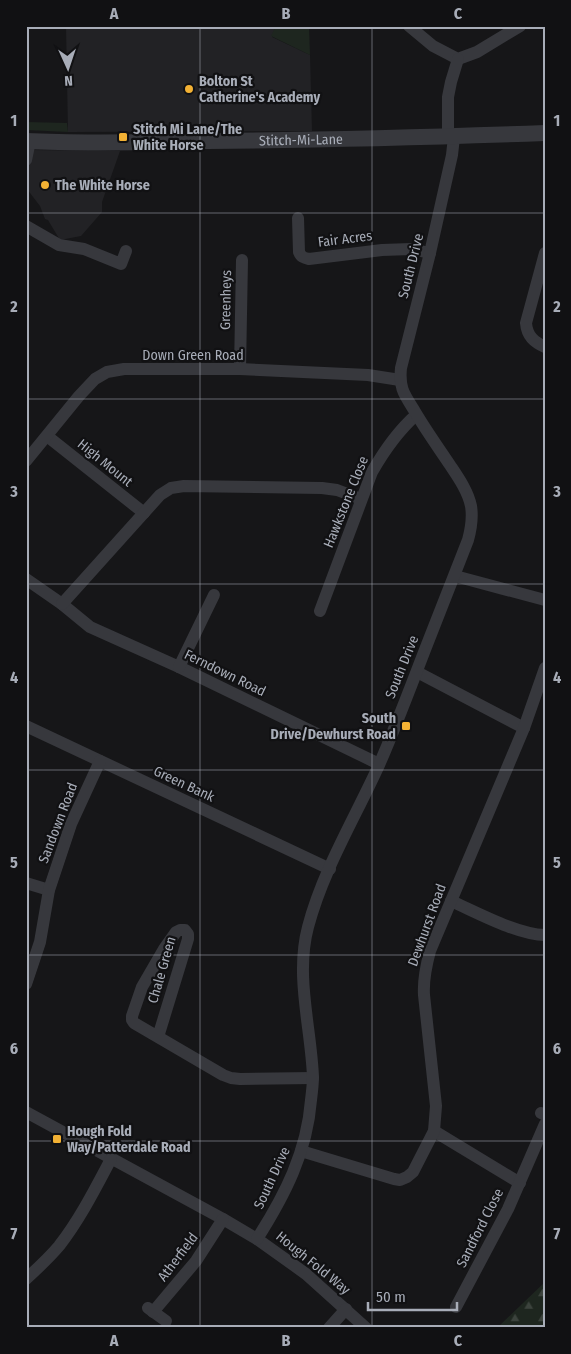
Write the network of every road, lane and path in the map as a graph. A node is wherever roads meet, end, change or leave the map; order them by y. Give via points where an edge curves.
1 (409, 26) edge
2 (520, 26) edge
3 (458, 59) junction
4 (545, 133) edge
5 (451, 137) junction
6 (28, 141) edge
7 (26, 160) edge
8 (298, 218) dead end
9 (26, 226) edge
10 (126, 251) dead end
11 (430, 253) junction
12 (545, 253) edge
13 (242, 260) dead end
14 (545, 347) edge
15 (240, 369) junction
16 (400, 380) junction
17 (416, 414) junction
18 (48, 436) junction
19 (26, 461) edge
20 (361, 499) junction
21 (144, 513) junction
22 (455, 576) junction
23 (26, 579) edge
24 (214, 596) dead end
25 (545, 600) edge
26 (62, 604) junction
27 (320, 611) dead end
28 (179, 667) junction
29 (545, 668) edge
30 (417, 672) junction
31 (26, 726) edge
32 (524, 728) junction
33 (100, 761) junction
34 (379, 764) junction
35 (330, 868) junction
36 (26, 883) edge
37 (49, 890) junction
38 (451, 900) junction
39 (545, 935) edge
40 (26, 984) edge
41 (158, 1037) junction
42 (313, 1078) junction
43 (26, 1112) edge
44 (544, 1117) edge
45 (434, 1131) junction
46 (301, 1151) junction
47 (111, 1158) junction
48 (520, 1183) junction
49 (223, 1218) junction
50 (257, 1239) junction
51 (26, 1279) edge
52 (456, 1307) dead end
53 (346, 1309) junction
54 (166, 1321) dead end
55 (329, 1328) edge
56 (366, 1328) edge

1 - 3 street via 433,46
2 - 3 street via 477,52
3 - 5 street, South Drive via 448,97
4 - 5 street, Stitch-Mi-Lane
5 - 6 street, Stitch-Mi-Lane
5 - 11 street, South Drive via 452,155
6 - 7 street
8 - 11 street, Fair Acres via 299,252 304,258 382,250 411,249
9 - 10 street via 58,245 84,249 121,264
11 - 16 street, South Drive
12 - 14 street via 526,323 530,336
13 - 15 street, Greenheys
15 - 16 street, Down Green Road via 368,375
15 - 18 street, Down Green Road via 124,369 107,372 79,396
16 - 17 street, South Drive
17 - 20 street, Hawkstone Close via 383,454
17 - 22 street, South Drive via 457,475 470,504 471,529
18 - 19 street, Down Green Road
18 - 21 street, High Mount
20 - 21 street via 322,488 177,486 165,491
20 - 27 street, Hawkstone Close
21 - 26 street
22 - 25 street
22 - 30 street, South Drive
23 - 26 street, Ferndown Road
24 - 28 street
26 - 28 street, Ferndown Road via 90,627
28 - 34 street, Ferndown Road
29 - 32 street, Dewhurst Road
30 - 32 street
30 - 34 street, South Drive
31 - 33 street, Green Bank
32 - 38 street, Dewhurst Road
33 - 35 street, Green Bank
33 - 37 street, Sandown Road via 71,824
34 - 35 street, South Drive
35 - 42 street, South Drive via 315,906 304,948 304,987
36 - 37 street
37 - 40 street, Sandown Road via 40,942
38 - 39 street via 513,927
38 - 45 street, Dewhurst Road via 430,951 423,983 436,1106
41 - 41 street, Chale Green via 134,1023 132,1016 142,987 164,949 176,932 185,930 188,939
41 - 42 street, Chale Green via 231,1078
42 - 46 street, South Drive via 308,1124
43 - 47 street, Hough Fold Way
44 - 48 street, Sandford Close
45 - 46 street, Dewhurst Road via 413,1172 400,1180
45 - 48 street, Sandford Close
46 - 50 street, South Drive via 284,1194
47 - 49 street, Hough Fold Way
47 - 51 street via 85,1209 59,1246
48 - 52 street, Sandford Close via 508,1209 462,1284
49 - 50 street, Hough Fold Way
49 - 54 street, Atherfield via 196,1261 150,1310
50 - 53 street, Hough Fold Way via 306,1274
53 - 55 street
53 - 56 street, Hough Fold Way

